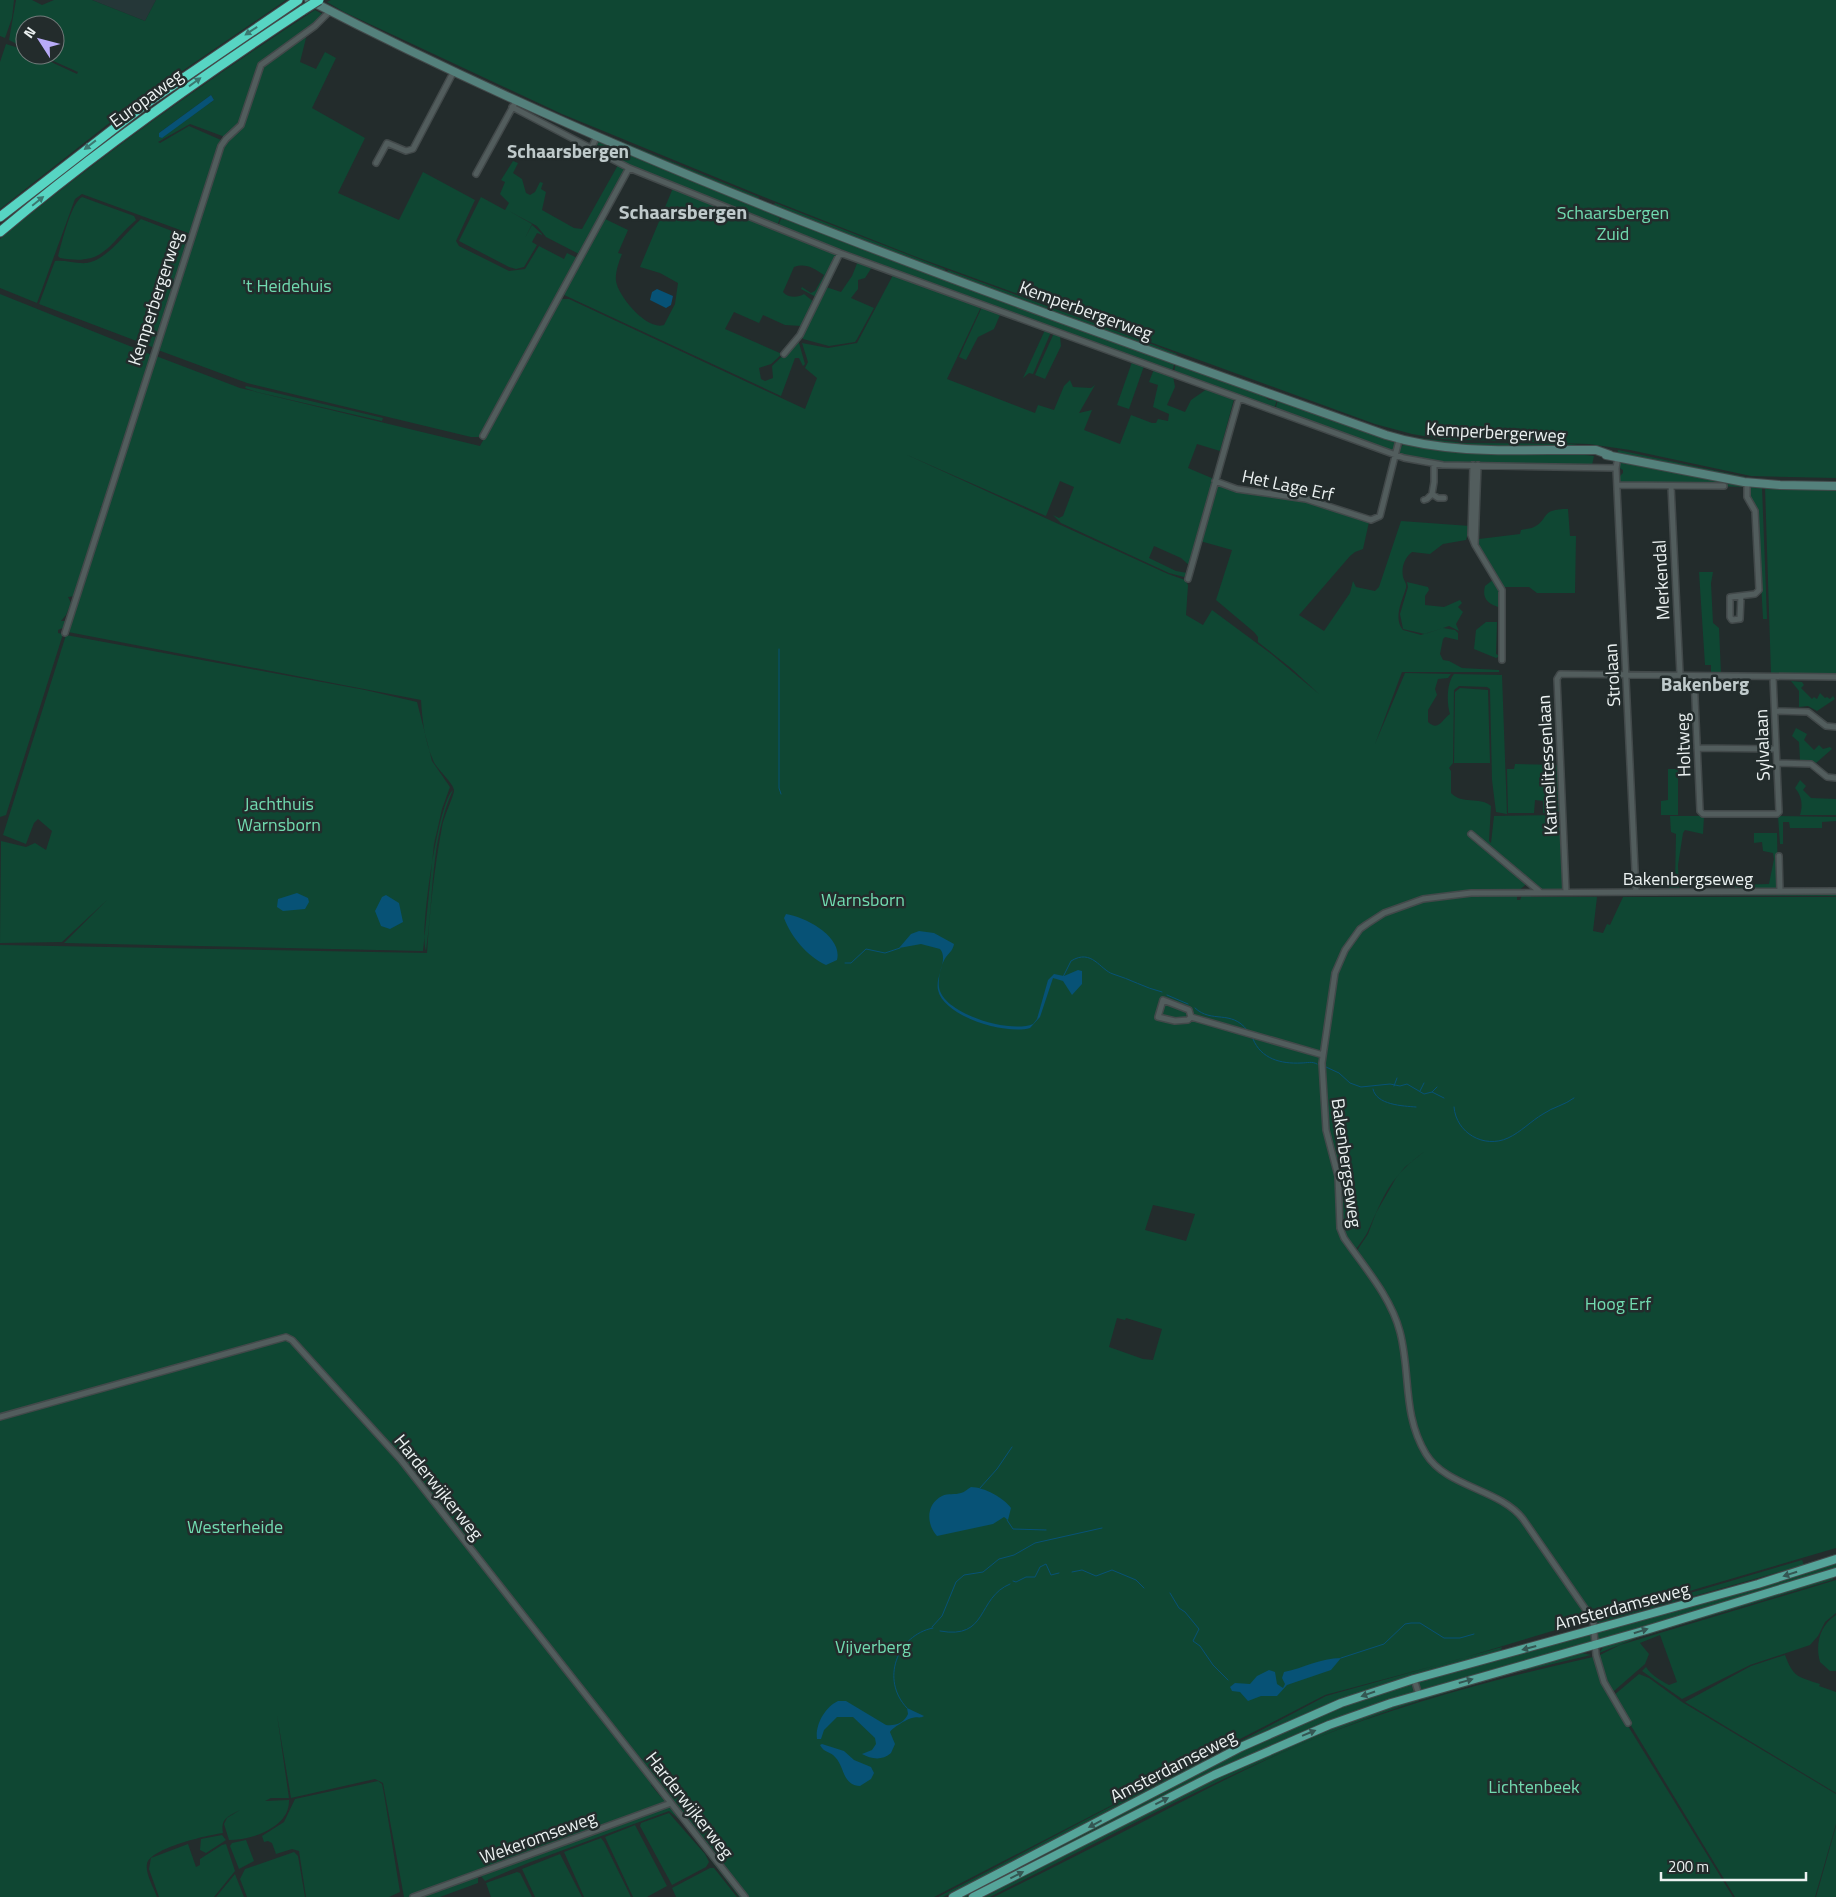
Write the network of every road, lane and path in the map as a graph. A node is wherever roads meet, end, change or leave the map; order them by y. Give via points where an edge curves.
1 (309, 0) edge
2 (320, 0) edge
3 (295, 2) edge
4 (330, 11) junction
5 (454, 71) junction
6 (514, 104) junction
7 (596, 138) junction
8 (591, 149) junction
9 (376, 163) dead end
10 (629, 168) junction
11 (476, 174) dead end
12 (0, 217) edge
13 (0, 232) edge
14 (840, 253) junction
15 (784, 354) dead end
16 (1239, 398) junction
17 (483, 436) dead end
18 (1400, 440) junction
19 (1395, 455) junction
20 (1614, 456) junction
21 (1434, 464) junction
22 (1476, 465) junction
23 (1616, 468) junction
24 (1215, 481) junction
25 (1746, 482) junction
26 (1617, 485) junction
27 (1671, 486) junction
28 (1724, 486) dead end
29 (1836, 486) edge
30 (1432, 494) junction
31 (1444, 498) dead end
32 (1424, 500) dead end
33 (1188, 579) dead end
34 (1741, 596) junction
35 (65, 633) dead end
36 (1502, 660) dead end
37 (1626, 673) junction
38 (1680, 674) junction
39 (1694, 676) junction
40 (1774, 677) junction
41 (1836, 677) edge
42 (1775, 712) junction
43 (1836, 727) edge
44 (1697, 748) junction
45 (1776, 749) junction
46 (1777, 762) junction
47 (1836, 778) edge
48 (1779, 812) joint
49 (1471, 834) dead end
50 (1780, 856) dead end
51 (1528, 882) junction
52 (1636, 891) junction
53 (1780, 891) junction
54 (1836, 891) edge
55 (1521, 892) junction
56 (1540, 892) junction
57 (1566, 892) junction
58 (1190, 1017) junction
59 (1323, 1055) junction
60 (0, 1417) edge
61 (1836, 1559) edge
62 (1836, 1572) edge
63 (1592, 1630) junction
64 (1594, 1645) junction
65 (1414, 1679) junction
66 (1419, 1695) junction
67 (1628, 1723) dead end
68 (671, 1803) junction
69 (413, 1897) edge
70 (744, 1897) edge
71 (953, 1897) edge
72 (973, 1897) edge

1 - 4 main road, Kemperbergerweg
13 -> 2 highway, Europaweg, bridge via 152,113
3 -> 12 highway, Europaweg via 147,103
4 - 5 main road, Kemperbergerweg
4 - 35 street, Kemperbergerweg via 315,26 260,65 241,125 220,146
5 - 6 main road, Kemperbergerweg
5 - 9 street via 412,148 406,150 387,144
6 - 7 main road, Kemperbergerweg
6 - 8 street, Kemperbergerweg
6 - 11 street
7 - 8 street
7 - 18 main road, Kemperbergerweg via 872,248
8 - 10 street, Kemperbergerweg
10 - 14 street, Kemperbergerweg
10 - 17 street
14 - 15 street via 800,336
14 - 16 street, Kemperbergerweg
16 - 19 street, Kemperbergerweg
16 - 24 street
18 - 19 street
18 - 20 main road, Kemperbergerweg via 1453,448 1596,450
19 - 21 street, Kemperbergerweg
19 - 24 street, Het Lage Erf via 1380,516 1374,520 1306,499 1237,489
20 - 23 street, Strolaan
20 - 25 main road, Kemperbergerweg
21 - 22 street, Kemperbergerweg
21 - 30 street, Kemperbergerweg
22 - 23 street, Kemperbergerweg
22 - 36 street, Kemperbergerweg via 1474,542 1502,590
23 - 26 street, Strolaan
24 - 33 street
25 - 29 main road, Kemperbergerweg
25 - 34 street via 1746,497 1755,511 1759,590 1756,594
26 - 27 street
26 - 37 street, Strolaan
27 - 28 street
27 - 38 street, Merkendal
30 - 31 street
30 - 32 street
34 - 34 street via 1729,598 1732,620 1740,618
37 - 38 street
37 - 52 street, Strolaan
37 - 57 street, Karmelitessenlaan via 1560,674 1557,679
38 - 39 street
39 - 40 street
39 - 44 street, Holtweg
40 - 41 street
40 - 42 street, Sylvalaan
42 - 43 street via 1808,712 1826,726
42 - 45 street, Sylvalaan
44 - 45 street
44 - 48 street, Holtweg via 1701,812
45 - 46 street, Sylvalaan
46 - 47 street via 1810,764 1827,777
46 - 48 street, Sylvalaan
49 - 51 street
50 - 53 street
51 - 55 street
51 - 56 street
52 - 53 street, Bakenbergseweg
52 - 57 street, Bakenbergseweg
53 - 54 street, Bakenbergseweg
55 - 56 street, Bakenbergseweg
55 - 59 street, Bakenbergseweg via 1438,896 1390,911 1360,929 1345,950 1335,973
56 - 57 street, Bakenbergseweg
58 - 58 street via 1189,1010 1163,1000 1158,1017 1182,1021
58 - 59 street
59 - 63 street, Bakenbergseweg via 1325,1118 1338,1176 1340,1228 1395,1316 1401,1334 1408,1403 1423,1448 1432,1461 1455,1478 1515,1509 1592,1618
60 - 68 street, Harderwijkerweg via 286,1337 290,1339 401,1460
61 -> 63 main road, Amsterdamseweg
64 -> 62 main road, Amsterdamseweg
63 - 64 street, Bakenbergseweg
63 -> 65 main road, Amsterdamseweg
66 -> 64 main road, Amsterdamseweg
64 - 67 street, Bakenbergseweg via 1604,1682
65 - 66 street
65 -> 71 main road, Amsterdamseweg via 1341,1703 1274,1732
72 -> 66 main road, Amsterdamseweg via 1245,1760 1329,1725
68 - 69 street, Wekeromseweg
68 - 70 street, Harderwijkerweg

